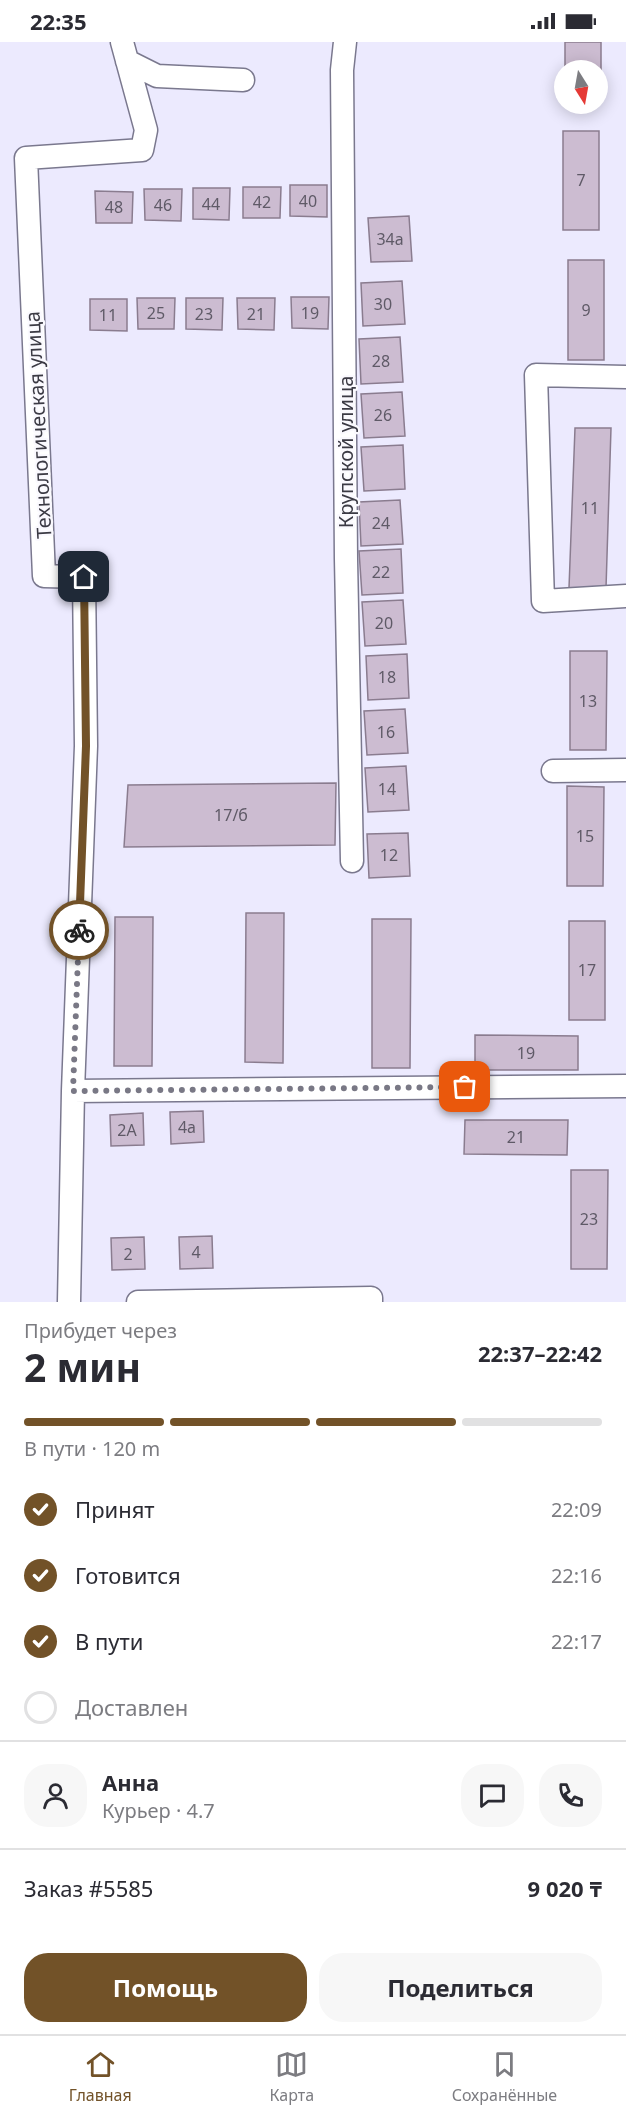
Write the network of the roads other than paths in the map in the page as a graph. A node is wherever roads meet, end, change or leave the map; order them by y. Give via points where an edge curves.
1 (345, 42) edge
2 (124, 51) edge
3 (243, 80) dead end
4 (626, 377) edge
5 (626, 596) edge
6 (626, 770) edge
7 (554, 771) dead end
8 (352, 861) dead end
9 (626, 1086) edge
10 (73, 1091) junction
11 (69, 1302) edge
12 (138, 1302) edge
13 (371, 1302) edge

1 - 8 street, Крупской улица via 342,70 346,547
2 - 3 street via 157,75
2 - 10 street, Технологическая улица via 146,129 142,150 26,158 44,576 84,577 86,746
4 - 5 street via 536,375 543,601
6 - 7 street
9 - 10 street
10 - 11 street, Технологическая улица
12 - 13 street via 371,1298

